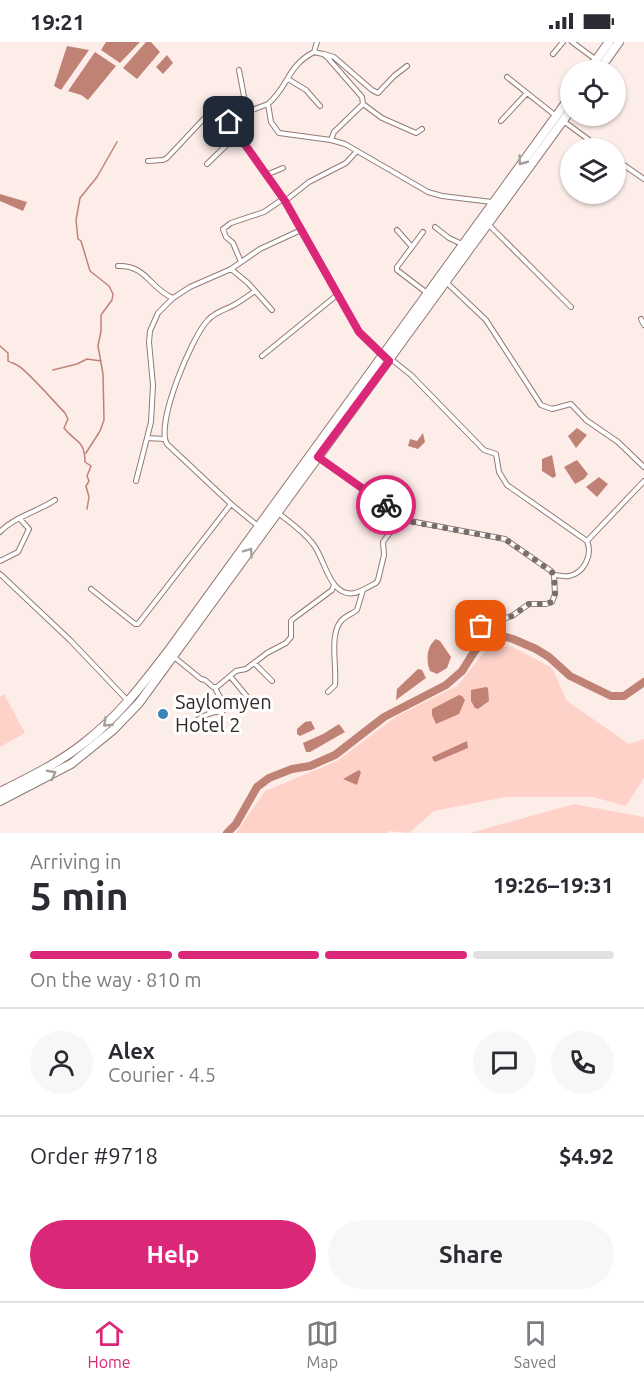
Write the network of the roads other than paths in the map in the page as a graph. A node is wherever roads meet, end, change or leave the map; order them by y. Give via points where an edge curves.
1 (317, 42) edge
2 (563, 42) edge
3 (572, 42) edge
4 (608, 42) edge
5 (619, 42) edge
6 (314, 52) junction
7 (322, 54) junction
8 (553, 54) dead end
9 (596, 60) joint
10 (606, 60) edge
11 (407, 66) dead end
12 (239, 70) dead end
13 (507, 77) dead end
14 (288, 79) junction
15 (527, 93) junction
16 (268, 104) junction
17 (363, 104) junction
18 (320, 106) dead end
19 (247, 112) junction
20 (560, 119) junction
21 (501, 121) dead end
22 (229, 122) junction
23 (570, 126) edge
24 (422, 129) dead end
25 (238, 135) junction
26 (586, 138) edge
27 (331, 140) junction
28 (357, 151) junction
29 (148, 161) dead end
30 (207, 164) dead end
31 (626, 167) edge
32 (283, 168) dead end
33 (266, 175) junction
34 (644, 179) edge
35 (284, 200) junction
36 (492, 202) junction
37 (488, 223) junction
38 (435, 227) dead end
39 (301, 230) junction
40 (397, 230) dead end
41 (423, 232) dead end
42 (463, 244) junction
43 (412, 248) junction
44 (241, 262) junction
45 (118, 266) dead end
46 (231, 269) junction
47 (442, 279) junction
48 (255, 291) junction
49 (427, 293) junction
50 (337, 296) junction
51 (173, 298) junction
52 (572, 307) dead end
53 (272, 310) dead end
54 (641, 319) dead end
55 (644, 325) edge
56 (262, 356) dead end
57 (388, 359) junction
58 (147, 438) junction
59 (164, 439) junction
60 (315, 455) junction
61 (644, 467) edge
62 (136, 481) dead end
63 (644, 481) edge
64 (55, 500) dead end
65 (231, 504) junction
66 (278, 513) junction
67 (402, 516) junction
68 (20, 519) junction
69 (258, 526) junction
70 (0, 532) edge
71 (587, 541) junction
72 (0, 561) edge
73 (0, 574) edge
74 (554, 575) junction
75 (334, 585) junction
76 (91, 590) dead end
77 (363, 590) junction
78 (198, 616) junction
79 (481, 626) dead end
80 (173, 657) junction
81 (254, 663) junction
82 (230, 676) junction
83 (272, 681) dead end
84 (215, 688) junction
85 (328, 692) dead end
86 (249, 699) dead end
87 (132, 705) junction
88 (196, 721) dead end
89 (0, 782) edge
90 (3, 795) edge

1 - 6 street
2 - 8 street
3 - 9 street
4 - 9 highway
5 - 10 highway
6 - 7 street
6 - 14 street via 295,65
7 - 11 street via 334,57 378,93
7 - 17 street via 362,97
12 - 19 street
13 - 15 street
14 - 16 street
14 - 18 street via 306,90
15 - 20 street
15 - 21 street
16 - 19 street
16 - 27 street via 271,122 279,133
17 - 24 street via 407,131 416,133
17 - 27 street via 341,124
19 - 22 street
20 -> 36 highway
20 - 37 highway
22 - 25 street
22 - 29 street via 220,108 214,108 167,158
23 - 26 street
25 - 30 street
25 - 33 street
27 - 28 street
28 - 35 street via 346,163
28 - 36 street via 428,192
31 - 34 street
32 - 33 street
33 - 35 street
35 - 39 street
35 - 44 street via 223,229
36 - 42 highway
37 - 47 highway
37 - 52 street
38 - 42 street
39 - 44 street
39 - 50 street
40 - 43 street
41 - 43 street
42 - 47 highway
43 - 49 street via 397,270
44 - 46 street
45 - 51 street via 136,269
46 - 48 street
46 - 51 street
47 - 49 highway
47 - 57 highway
47 - 61 street via 486,320 542,405 552,409 571,404
48 - 53 street
48 - 59 street via 207,320 194,341 166,415
49 - 57 highway
50 - 56 street
50 - 57 street via 359,332
51 - 58 street via 158,313 150,331 153,385
54 - 55 street
57 - 60 highway
57 - 71 street via 411,375 484,450 496,454 499,472 507,485
58 - 59 street
58 - 62 street
59 - 65 street
60 - 66 highway
60 - 67 street
60 - 69 highway
63 - 71 street
64 - 68 street
65 - 69 street
65 - 76 street via 138,624
66 - 75 street via 313,544
78 -> 66 highway
67 - 74 street via 412,522 505,539
67 - 77 street via 383,542 378,580
68 - 70 street
68 - 72 street via 29,529 18,552
69 - 78 highway
71 - 74 street via 585,565 574,574
73 - 87 street
74 - 79 street via 555,597 549,604 529,604 512,616
75 - 77 street via 345,593
75 - 81 street via 291,621 290,640
77 - 85 street via 357,610 340,621 337,629 336,675
78 - 80 highway
78 - 87 highway
80 - 84 street
80 - 87 highway
81 - 82 street
81 - 83 street
82 - 84 street
82 - 86 street
84 - 88 street via 226,708
87 - 90 highway via 65,757
89 - 90 street

